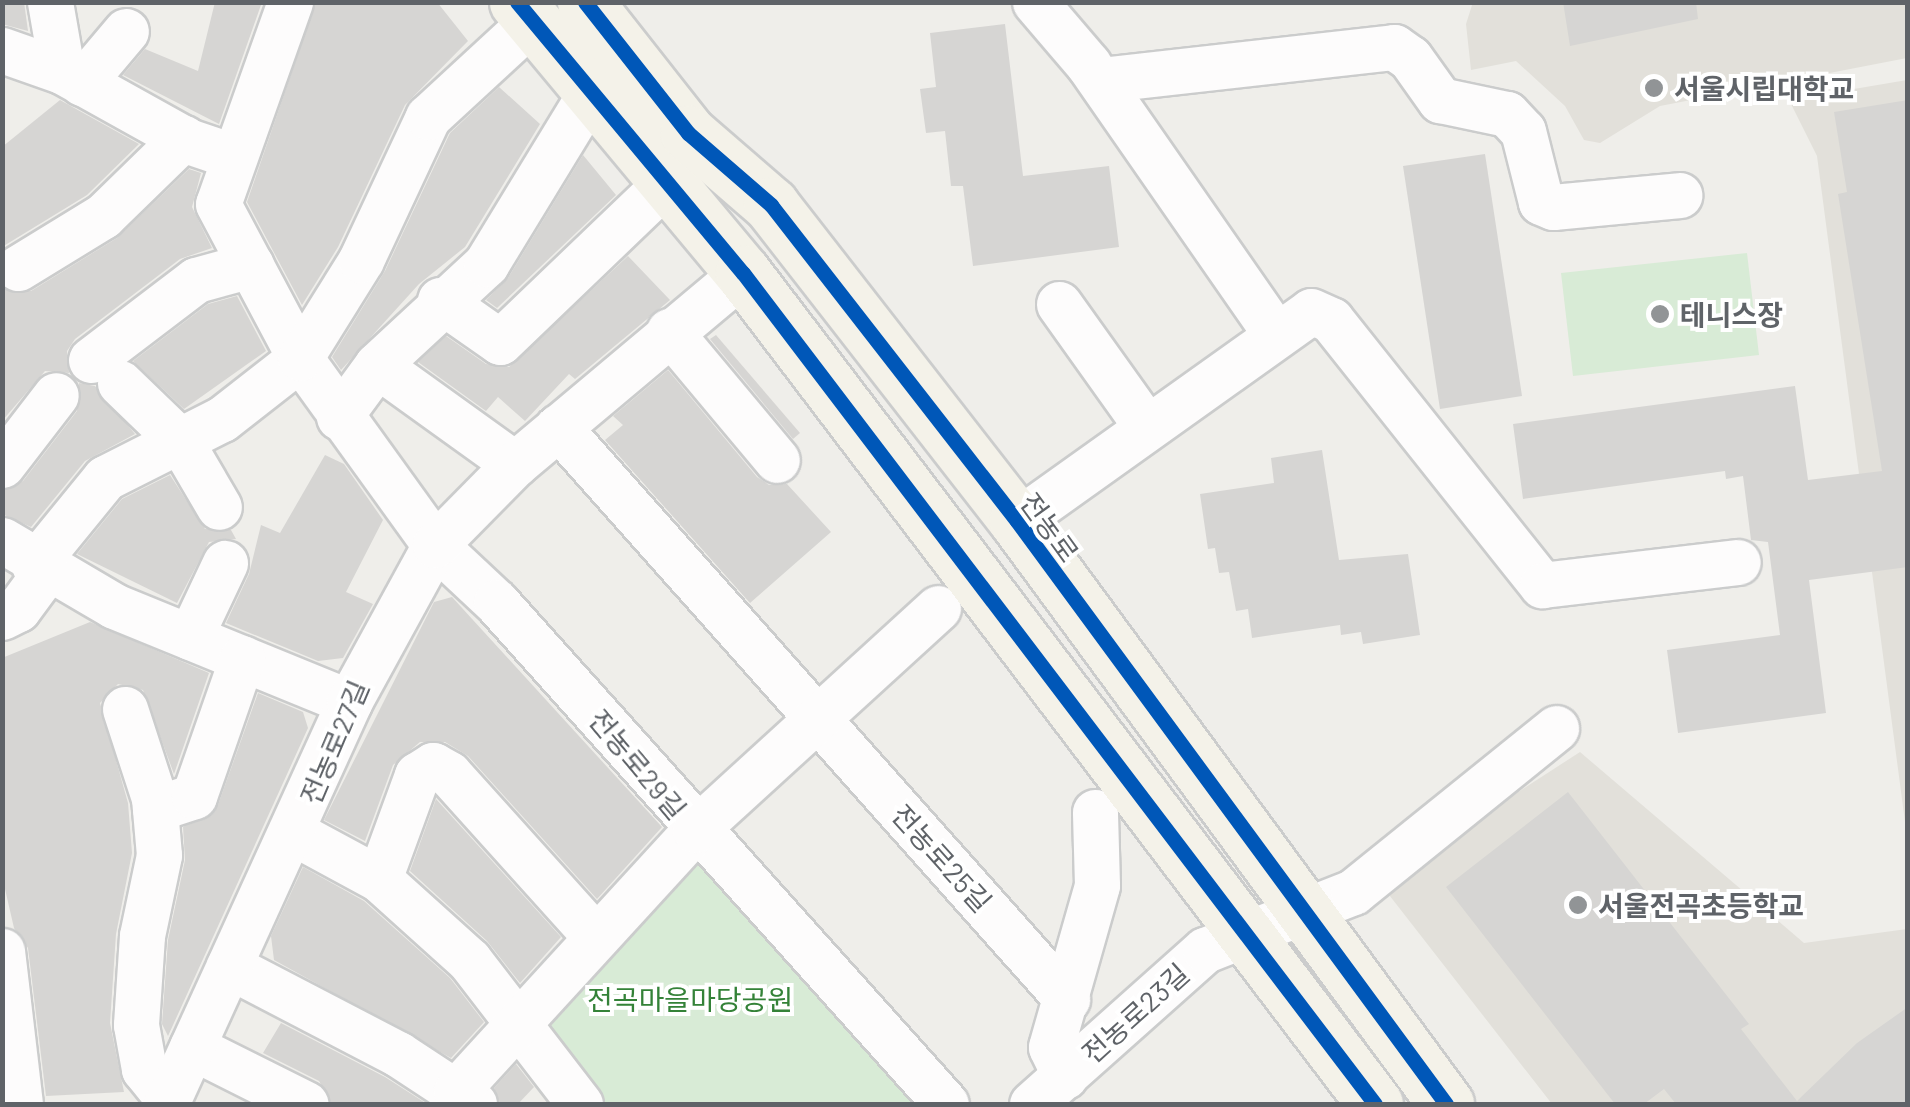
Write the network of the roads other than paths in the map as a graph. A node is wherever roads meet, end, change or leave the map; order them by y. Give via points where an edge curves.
1 (50, 2) edge
2 (290, 2) edge
3 (585, 2) edge
4 (1035, 2) edge
5 (524, 12) edge
6 (126, 31) dead end
7 (2, 50) edge
8 (72, 77) junction
9 (1100, 80) junction
10 (589, 94) junction
11 (183, 138) junction
12 (232, 156) junction
13 (664, 186) junction
14 (1679, 196) dead end
15 (251, 265) junction
16 (18, 268) dead end
17 (743, 272) junction
18 (440, 300) junction
19 (1059, 304) dead end
20 (668, 331) junction
21 (1275, 333) junction
22 (300, 358) junction
23 (376, 366) junction
24 (56, 395) dead end
25 (339, 417) junction
26 (1146, 426) junction
27 (558, 427) junction
28 (181, 442) junction
29 (777, 460) dead end
30 (2, 464) edge
31 (515, 464) junction
32 (219, 506) dead end
33 (1016, 521) junction
34 (436, 545) junction
35 (28, 559) edge
36 (225, 562) dead end
37 (1738, 562) dead end
38 (950, 586) junction
39 (2, 617) edge
40 (190, 637) junction
41 (242, 658) junction
42 (349, 702) junction
43 (125, 709) dead end
44 (818, 717) junction
45 (1556, 728) dead end
46 (155, 809) junction
47 (1095, 812) dead end
48 (695, 830) junction
49 (294, 833) junction
50 (378, 879) junction
51 (1304, 911) junction
52 (1246, 934) junction
53 (595, 936) junction
54 (2, 951) edge
55 (230, 966) junction
56 (1067, 999) junction
57 (515, 1020) junction
58 (192, 1047) junction
59 (1048, 1090) edge
60 (465, 1098) edge
61 (167, 1102) edge
62 (20, 1104) edge
63 (306, 1104) edge
64 (580, 1104) edge
65 (946, 1104) edge
66 (1375, 1104) edge
67 (1446, 1104) edge

1 - 8 street
2 - 12 street, 전농로29길
3 - 33 main road, 전농로 via 688,133 770,205
4 - 9 street
5 - 10 main road
5 - 22 street via 428,117 360,260
6 - 8 street
7 - 8 street
8 - 11 street
9 - 14 street via 1394,48 1410,58 1440,100 1507,114 1523,132 1542,202 1553,207
9 - 21 street
10 - 13 main road
10 - 18 street via 486,264
11 - 12 street
11 - 16 street via 103,216
12 - 15 street, 전농로29길 via 218,204
13 - 17 main road
13 - 18 street via 500,342
15 - 22 street, 전농로29길
15 - 28 street via 196,280 105,372
17 - 20 street, 전농로27길
17 - 38 main road
18 - 23 street
19 - 26 street
20 - 27 street, 전농로27길
20 - 29 street
21 - 26 street
21 - 37 street via 1311,311 1327,316 1542,584
22 - 25 street, 전농로29길
22 - 28 street via 222,420
23 - 25 street
23 - 31 street
24 - 30 street
25 - 34 street, 전농로29길
26 - 33 street
27 - 31 street, 전농로27길
27 - 44 street
28 - 32 street
28 - 35 street via 105,478
31 - 34 street, 전농로27길
33 - 38 main road
33 - 51 main road, 전농로
34 - 42 street, 전농로27길
34 - 48 street, 전농로29길 via 532,642
35 - 39 street via 18,609
35 - 40 street
36 - 40 street
38 - 44 street
38 - 52 main road
40 - 41 street
41 - 42 street
41 - 46 street via 194,796
42 - 49 street, 전농로27길
43 - 46 street, 전농로27길
44 - 48 street
44 - 56 street, 전농로25길
45 - 51 street, 전농로23길 via 1353,892
46 - 61 street, 전농로27길 via 158,875 142,936 136,1025 144,1069
47 - 56 street via 1097,885
48 - 53 street
48 - 65 street, 전농로29길
49 - 50 street
49 - 55 street, 전농로27길
50 - 53 street via 417,775 433,765 449,774
50 - 57 street via 469,960
51 - 52 street, 전농로23길
51 - 67 main road, 전농로
52 - 59 street, 전농로23길 via 1205,950
52 - 66 main road
53 - 57 street
54 - 62 street
55 - 58 street, 전농로27길
55 - 60 street
56 - 59 street
57 - 60 street
57 - 64 street
58 - 61 street, 전농로27길
58 - 63 street

